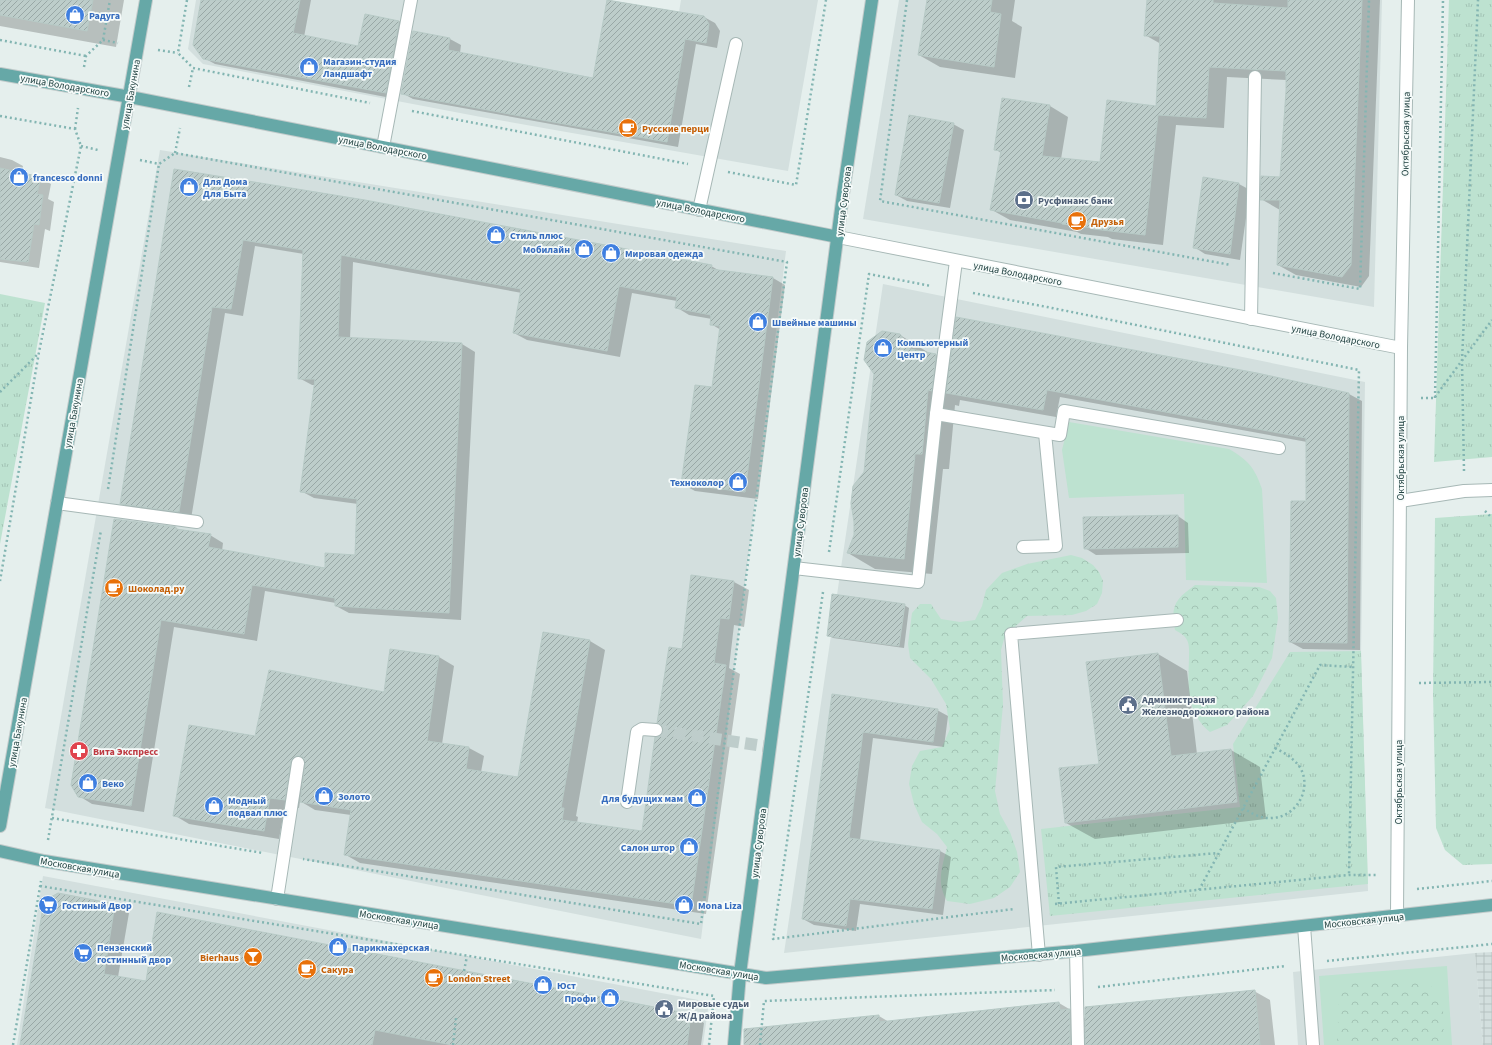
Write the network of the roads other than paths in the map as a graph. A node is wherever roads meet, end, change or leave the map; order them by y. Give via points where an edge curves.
1 (146, 0) edge
2 (411, 0) edge
3 (872, 0) edge
4 (1408, 0) edge
5 (736, 44) dead end
6 (0, 74) edge
7 (1256, 77) dead end
8 (130, 96) junction
9 (383, 147) junction
10 (699, 210) junction
11 (838, 237) junction
12 (956, 260) junction
13 (1251, 319) junction
14 (1401, 348) junction
15 (936, 414) junction
16 (1045, 433) junction
17 (1279, 448) dead end
18 (1492, 490) edge
19 (1400, 501) junction
20 (57, 503) junction
21 (197, 522) dead end
22 (1023, 547) dead end
23 (794, 568) junction
24 (1177, 620) dead end
25 (656, 730) tunnel mouth
26 (298, 763) dead end
27 (627, 802) dead end
28 (0, 826) edge
29 (0, 851) edge
30 (277, 899) junction
31 (1492, 905) edge
32 (1397, 916) junction
33 (1304, 926) junction
34 (1076, 951) junction
35 (1039, 955) junction
36 (740, 974) junction
37 (734, 1045) edge
38 (1078, 1045) edge
39 (1313, 1045) edge

1 - 8 main road, улица Бакунина
2 - 9 street
3 - 11 main road, улица Суворова
4 - 14 street, Октябрьская улица
5 - 10 street
6 - 8 main road, улица Володарского
7 - 13 street
8 - 9 main road, улица Володарского
8 - 20 main road, улица Бакунина
9 - 10 main road, улица Володарского
10 - 11 main road, улица Володарского
11 - 12 street, улица Володарского
11 - 23 main road, улица Суворова
12 - 13 street, улица Володарского
12 - 15 street
13 - 14 street, улица Володарского
14 - 19 street, Октябрьская улица
15 - 16 street
15 - 23 street via 918,582
16 - 17 street via 1060,436 1064,411
16 - 22 street via 1056,546
18 - 19 street via 1464,491
19 - 32 street, Октябрьская улица
20 - 21 street
20 - 28 main road, улица Бакунина
23 - 36 main road, улица Суворова
24 - 35 street via 1011,634
25 - 27 street via 642,729 637,732
26 - 30 street
29 - 30 main road, Московская улица via 44,861
30 - 36 main road, Московская улица
31 - 32 main road, Московская улица
32 - 33 main road, Московская улица
33 - 34 main road, Московская улица
33 - 39 street
34 - 35 main road, Московская улица
34 - 38 street
35 - 36 main road, Московская улица via 766,978
36 - 37 main road, улица Суворова

